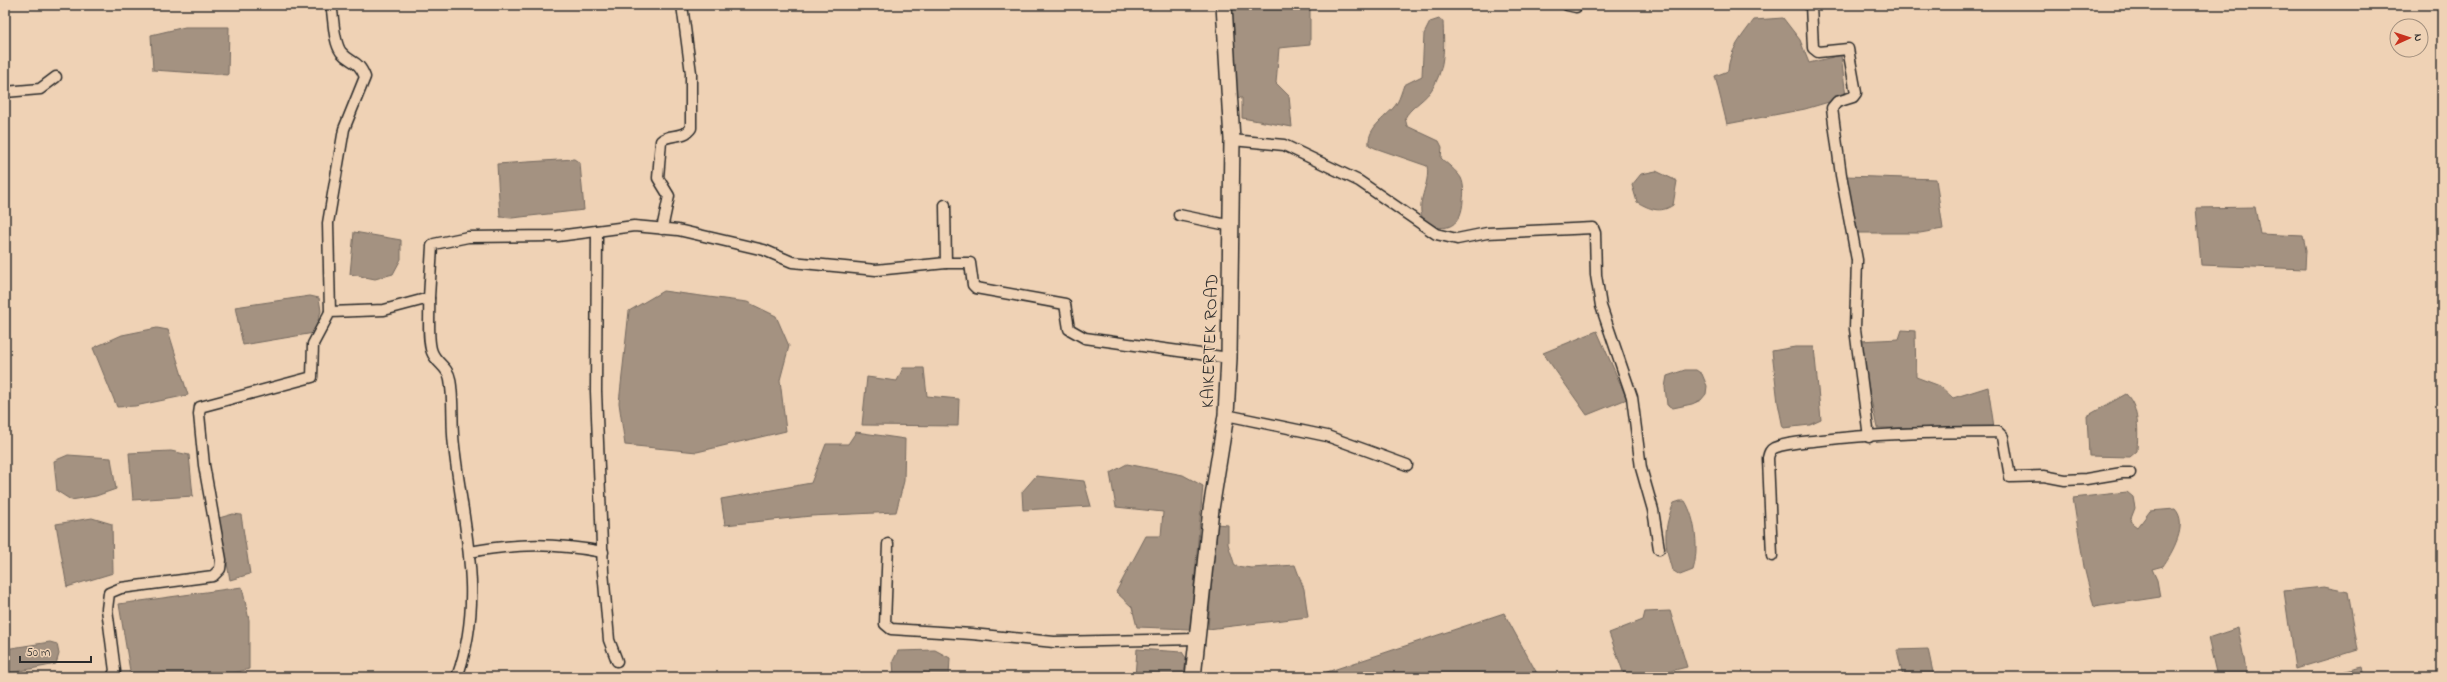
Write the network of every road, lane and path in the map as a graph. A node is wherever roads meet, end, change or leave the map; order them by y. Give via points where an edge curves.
1 (331, 5) edge
2 (682, 5) edge
3 (1224, 5) edge
4 (1811, 5) edge
5 (56, 77) dead end
6 (5, 92) edge
7 (1232, 140) junction
8 (945, 205) dead end
9 (1179, 215) dead end
10 (1232, 226) junction
11 (662, 229) junction
12 (597, 231) junction
13 (946, 263) junction
14 (429, 298) junction
15 (330, 312) junction
16 (1229, 358) junction
17 (1226, 415) junction
18 (1869, 437) junction
19 (1406, 465) dead end
20 (2130, 474) dead end
21 (888, 544) dead end
22 (1659, 549) dead end
23 (470, 552) junction
24 (603, 552) junction
25 (1772, 556) dead end
26 (1197, 639) junction
27 (617, 661) dead end
28 (112, 677) edge
29 (457, 677) edge
30 (1193, 677) edge

1 - 15 street via 338,45 342,52 360,66 365,77 344,129 328,223
2 - 11 street via 691,73 691,128 685,134 664,137 661,141 658,178 669,196
3 - 7 main road, KAIKERTEK ROAD
4 - 18 street via 1815,51 1848,49 1856,93 1853,97 1837,102 1832,108 1841,176 1857,260 1855,329
5 - 6 street via 40,89
7 - 10 main road, KAIKERTEK ROAD
7 - 22 street via 1284,145 1359,181 1423,226 1443,236 1466,239 1487,233 1593,228 1601,306 1632,397 1640,462 1653,510
8 - 13 street
9 - 10 street
10 - 16 main road, KAIKERTEK ROAD
11 - 12 street via 634,226
11 - 13 street via 678,230 764,250 792,262 876,270
12 - 14 street via 558,236 468,237 434,244
12 - 24 street via 596,391
13 - 16 street via 970,263 976,288 1065,304 1069,329 1085,338
14 - 15 street via 384,310
14 - 23 street via 432,351 445,367 450,379 454,446
15 - 28 street via 312,344 312,377 200,407 204,465 221,560 220,569 213,576 121,588 109,593 107,609 115,671
16 - 17 main road, KAIKERTEK ROAD
17 - 19 street via 1327,436
17 - 26 main road, KAIKERTEK ROAD via 1211,509
18 - 20 street via 1929,432 1998,432 2003,437 2010,478 2044,476 2065,480
18 - 25 street via 1797,443 1770,451 1768,458
21 - 26 street via 886,624 891,630 1054,642
23 - 24 street via 508,545 566,546
23 - 29 street via 473,603 468,641
24 - 27 street via 609,640
26 - 30 main road, KAIKERTEK ROAD

